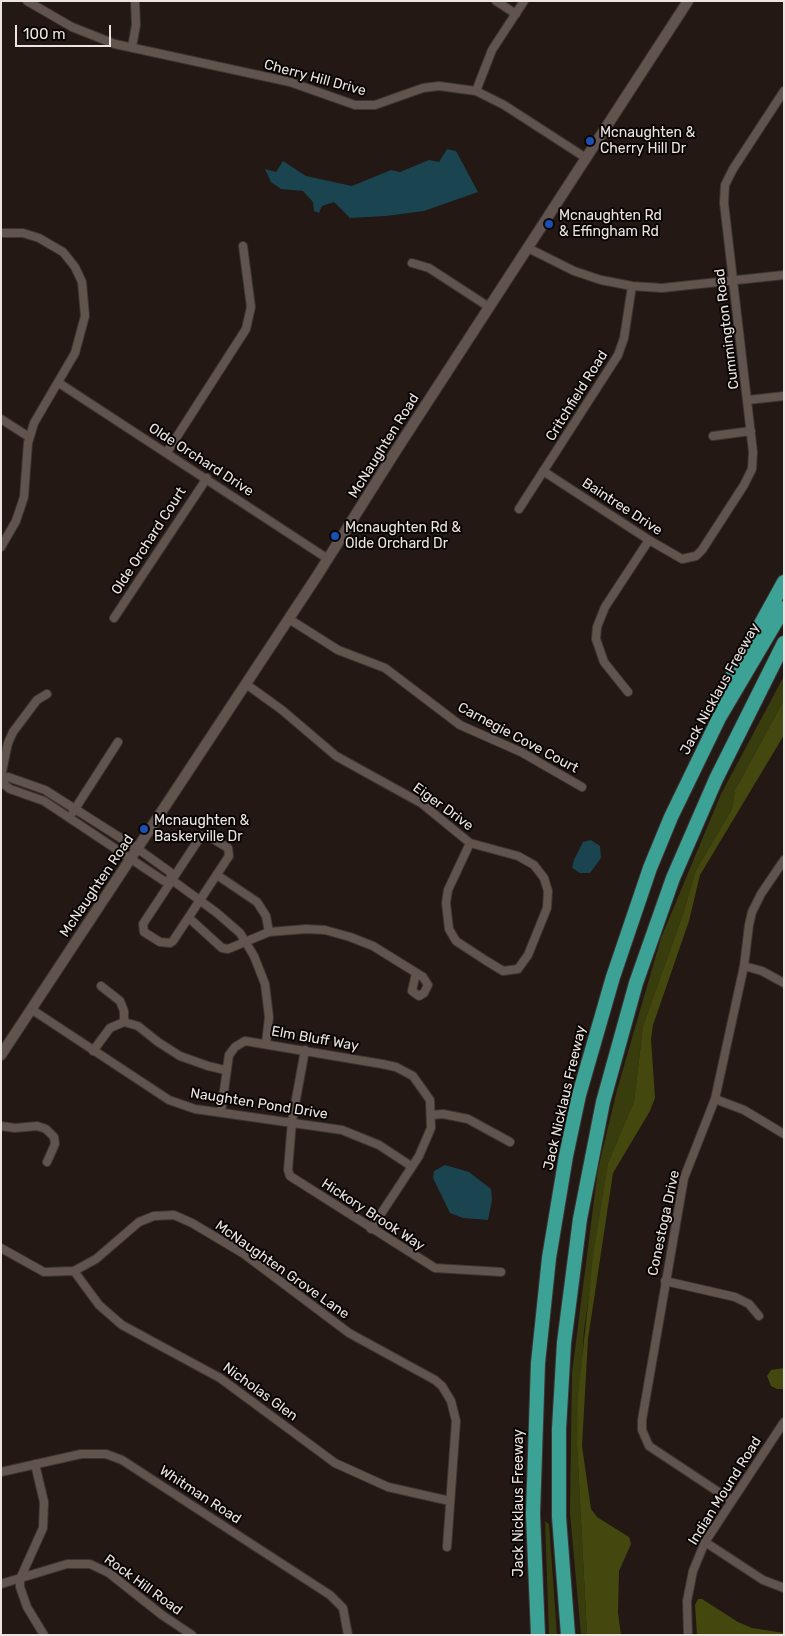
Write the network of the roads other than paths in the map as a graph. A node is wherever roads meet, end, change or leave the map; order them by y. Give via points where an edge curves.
1 (27, 1) edge
2 (135, 1) edge
3 (496, 1) edge
4 (524, 1) edge
5 (688, 1) edge
6 (516, 14) junction
7 (132, 47) junction
8 (476, 91) junction
9 (784, 91) edge
10 (586, 158) junction
11 (1, 233) edge
12 (242, 246) dead end
13 (528, 248) junction
14 (412, 263) dead end
15 (784, 275) edge
16 (733, 281) junction
17 (632, 286) junction
18 (489, 307) junction
19 (59, 383) junction
20 (784, 396) edge
21 (748, 400) junction
22 (1, 419) edge
23 (751, 431) junction
24 (713, 436) dead end
25 (29, 437) junction
26 (167, 452) junction
27 (543, 471) junction
28 (207, 478) junction
29 (518, 509) dead end
30 (649, 540) junction
31 (2, 546) edge
32 (328, 559) junction
33 (688, 559) joint
34 (784, 582) edge
35 (784, 608) edge
36 (114, 618) dead end
37 (289, 618) junction
38 (784, 643) edge
39 (784, 658) edge
40 (246, 684) junction
41 (628, 692) dead end
42 (48, 694) dead end
43 (740, 732) junction
44 (118, 742) dead end
45 (703, 750) junction
46 (1, 776) edge
47 (1, 782) edge
48 (582, 787) dead end
49 (76, 809) junction
50 (70, 818) junction
51 (470, 843) junction
52 (135, 853) junction
53 (784, 860) edge
54 (217, 875) junction
55 (172, 880) junction
56 (199, 900) junction
57 (189, 918) junction
58 (270, 932) junction
59 (246, 940) junction
60 (744, 966) junction
61 (416, 973) dead end
62 (784, 982) edge
63 (101, 986) dead end
64 (31, 1010) junction
65 (124, 1022) junction
66 (266, 1043) junction
67 (305, 1050) junction
68 (93, 1052) junction
69 (1, 1055) edge
70 (225, 1070) junction
71 (715, 1099) junction
72 (221, 1112) junction
73 (432, 1114) junction
74 (292, 1121) junction
75 (1, 1126) edge
76 (784, 1134) edge
77 (510, 1142) dead end
78 (46, 1162) dead end
79 (411, 1166) junction
80 (371, 1229) junction
81 (1, 1248) edge
82 (74, 1271) junction
83 (500, 1272) dead end
84 (665, 1282) junction
85 (759, 1316) dead end
86 (784, 1422) edge
87 (35, 1464) junction
88 (1, 1472) edge
89 (450, 1501) junction
90 (732, 1502) junction
91 (705, 1542) junction
92 (447, 1547) dead end
93 (20, 1579) junction
94 (1, 1584) edge
95 (784, 1588) edge
96 (44, 1635) edge
97 (192, 1635) edge
98 (348, 1635) edge
99 (538, 1635) edge
100 (568, 1635) edge
101 (688, 1635) edge

1 - 7 street, Cherry Hill Drive via 84,32
2 - 7 street via 136,26
3 - 6 street
4 - 6 street
5 - 10 street, McNaughten Road
6 - 8 street via 492,50
7 - 8 street, Cherry Hill Drive via 290,82 355,105 375,105 423,88 439,86
8 - 10 street, Cherry Hill Drive via 504,105
9 - 16 street, Cummington Road via 725,185
10 - 13 street, McNaughten Road
11 - 19 street via 23,233 63,252 82,282 85,304 83,327 75,353
12 - 26 street via 251,307 246,329
13 - 17 street via 574,271
13 - 18 street, McNaughten Road
14 - 18 street via 429,268
15 - 16 street
16 - 17 street via 662,288
16 - 21 street, Cummington Road
17 - 27 street, Critchfield Road via 618,355
18 - 32 street, McNaughten Road
19 - 25 street
19 - 26 street, Olde Orchard Drive
20 - 21 street
21 - 23 street, Cummington Road
22 - 25 street
23 - 24 street
23 - 33 street, Cummington Road via 752,469 702,550
25 - 31 street via 24,497 16,521
26 - 28 street, Olde Orchard Drive
27 - 29 street, Critchfield Road
27 - 30 street, Baintree Drive
28 - 32 street, Olde Orchard Drive
28 - 36 street, Olde Orchard Court
30 - 33 street, Baintree Drive via 676,558
30 - 41 street via 605,607 597,627 596,638 604,662
32 - 37 street, McNaughten Road
34 - 45 highway via 748,643 712,715
35 - 45 highway, Jack Nicklaus Freeway
37 - 40 street, McNaughten Road
37 - 48 street, Carnegie Cove Court via 338,650 385,668 460,725 521,752
38 - 43 highway
39 - 43 highway
40 - 51 street, Eiger Drive via 336,756 421,804
40 - 52 street, McNaughten Road
42 - 46 street via 37,700 13,732
43 - 100 highway via 694,828 654,928 617,1047 588,1174 566,1324 560,1410 559,1517
44 - 49 street
45 - 99 highway, Jack Nicklaus Freeway via 650,868 613,977 566,1156 549,1258 538,1371 533,1514
47 - 49 street via 8,777 21,781 45,790
47 - 50 street via 10,789 44,801
49 - 50 street
49 - 52 street
50 - 52 street
51 - 51 street, Eiger Drive via 525,858 544,878 546,911 524,963 514,970 504,971 470,951 456,941 450,929 446,904 448,890
52 - 55 street via 164,881
52 - 64 street, McNaughten Road
53 - 60 street, Conestoga Drive via 752,912
54 - 55 street via 229,856 228,848 202,836
54 - 56 street
54 - 58 street via 257,902 266,916
55 - 56 street
55 - 57 street via 143,924 144,932 160,942 170,943
56 - 57 street
56 - 59 street
57 - 59 street via 222,948 228,950
58 - 59 street
58 - 61 street via 306,929 338,933 373,946
59 - 66 street via 268,996
60 - 62 street
60 - 71 street, Conestoga Drive
63 - 65 street via 120,1001
64 - 68 street, Naughten Pond Drive
64 - 69 street, McNaughten Road
65 - 68 street via 110,1028
65 - 70 street via 138,1026 180,1056
66 - 67 street, Elm Bluff Way
66 - 70 street, Elm Bluff Way via 245,1041 240,1044 229,1055
67 - 73 street, Elm Bluff Way via 405,1071 421,1085 430,1100
67 - 74 street
68 - 72 street, Naughten Pond Drive via 169,1100 195,1109
70 - 72 street, Elm Bluff Way
71 - 76 street via 744,1110
71 - 84 street, Conestoga Drive via 684,1178
72 - 74 street, Naughten Pond Drive
73 - 77 street via 468,1119
73 - 79 street via 427,1140
74 - 79 street, Naughten Pond Drive via 342,1130 366,1139
74 - 80 street, Hickory Brook Way via 290,1176
75 - 78 street via 46,1129 54,1137 55,1144
79 - 80 street
80 - 83 street, Hickory Brook Way via 435,1268
81 - 82 street, McNaughten Grove Lane via 44,1272
82 - 89 street, Nicholas Glen via 99,1305 122,1325 220,1378 335,1463 388,1487
82 - 89 street, McNaughten Grove Lane via 96,1259 139,1222 154,1216 174,1215 207,1232 251,1260 349,1333 442,1386 451,1401 456,1421
84 - 85 street via 735,1297 749,1304
84 - 90 street, Conestoga Drive via 642,1430 649,1446
86 - 90 street, Indian Mound Road
87 - 88 street, Whitman Road
87 - 93 street via 44,1502 43,1528
87 - 98 street, Whitman Road via 98,1453 114,1456 129,1464 330,1595 343,1608
89 - 92 street, McNaughten Grove Lane
90 - 91 street, Indian Mound Road
91 - 95 street via 763,1580
91 - 101 street, Indian Mound Road via 692,1571 687,1601
93 - 94 street, Rock Hill Road
93 - 96 street via 21,1594
93 - 97 street, Rock Hill Road via 74,1563 96,1566

